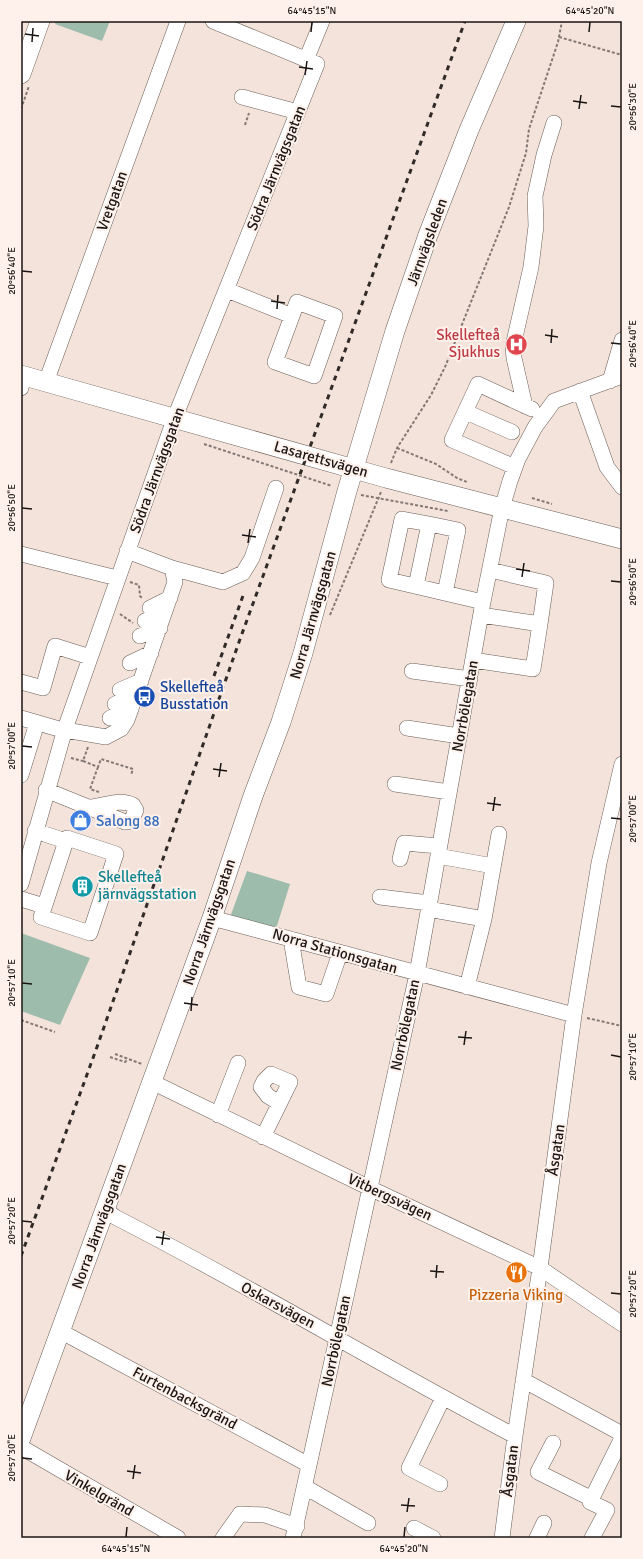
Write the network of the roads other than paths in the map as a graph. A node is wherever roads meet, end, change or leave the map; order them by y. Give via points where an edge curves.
1 (40, 21) edge
2 (178, 21) edge
3 (213, 21) edge
4 (322, 21) edge
5 (516, 21) edge
6 (312, 62) junction
7 (21, 74) edge
8 (242, 97) dead end
9 (298, 112) junction
10 (554, 123) dead end
11 (226, 290) junction
12 (292, 316) junction
13 (622, 340) edge
14 (616, 378) edge
15 (22, 379) edge
16 (46, 382) junction
17 (580, 391) junction
18 (525, 406) junction
19 (466, 412) junction
20 (543, 414) junction
21 (175, 417) junction
22 (512, 432) dead end
23 (355, 468) junction
24 (515, 468) junction
25 (622, 487) edge
26 (276, 488) dead end
27 (502, 508) junction
28 (429, 524) junction
29 (622, 539) edge
30 (127, 551) junction
31 (21, 554) edge
32 (172, 568) junction
33 (490, 570) junction
34 (118, 578) junction
35 (416, 586) junction
36 (445, 593) junction
37 (168, 605) junction
38 (482, 608) junction
39 (540, 624) junction
40 (155, 641) junction
41 (90, 657) junction
42 (132, 657) dead end
43 (473, 660) junction
44 (412, 671) dead end
45 (470, 679) junction
46 (21, 682) edge
47 (136, 694) junction
48 (111, 709) junction
49 (21, 718) edge
50 (37, 723) junction
51 (406, 728) dead end
52 (65, 729) junction
53 (459, 736) junction
54 (622, 764) edge
55 (21, 776) edge
56 (395, 784) dead end
57 (46, 790) junction
58 (449, 792) junction
59 (91, 807) junction
60 (35, 831) junction
61 (499, 834) dead end
62 (66, 841) junction
63 (439, 851) junction
64 (400, 859) dead end
65 (493, 866) junction
66 (22, 876) edge
67 (380, 897) dead end
68 (21, 899) edge
69 (44, 906) junction
70 (429, 906) junction
71 (212, 918) junction
72 (484, 919) junction
73 (290, 939) junction
74 (340, 952) junction
75 (416, 974) junction
76 (467, 987) junction
77 (574, 1015) junction
78 (238, 1063) dead end
79 (152, 1082) junction
80 (279, 1103) dead end
81 (218, 1115) junction
82 (263, 1136) junction
83 (370, 1188) junction
84 (105, 1209) junction
85 (540, 1268) junction
86 (622, 1324) edge
87 (60, 1331) junction
88 (337, 1337) junction
89 (523, 1380) junction
90 (444, 1398) junction
91 (622, 1434) edge
92 (515, 1436) junction
93 (21, 1438) edge
94 (622, 1438) edge
95 (553, 1443) dead end
96 (21, 1447) edge
97 (310, 1464) junction
98 (440, 1484) dead end
99 (305, 1487) junction
100 (592, 1499) junction
101 (368, 1523) dead end
102 (544, 1523) dead end
103 (414, 1528) dead end
104 (295, 1532) edge
105 (178, 1538) edge
106 (223, 1538) edge
107 (433, 1538) edge
108 (502, 1538) edge
109 (537, 1538) edge
110 (592, 1538) edge

1 - 7 main road
2 - 16 street, Vretgatan
3 - 6 street
4 - 6 street, Södra Järnvägsgatan
5 - 23 main road, Järnvägsleden via 428,234 395,331
6 - 9 street, Södra Järnvägsgatan
8 - 9 street
9 - 11 street, Södra Järnvägsgatan
10 - 18 street via 535,196 536,226 531,267 513,346
11 - 12 street
11 - 21 street, Södra Järnvägsgatan
12 - 12 street via 276,362 314,376 335,316 297,302
13 - 14 street
14 - 17 street, Norrbölegatan
15 - 16 main road, Lasarettsvägen
16 - 21 main road, Lasarettsvägen
17 - 20 street, Norrbölegatan via 554,400
17 - 25 street via 607,467
18 - 19 street via 478,384
18 - 20 street
19 - 22 street
19 - 24 street via 452,440
20 - 24 street, Norrbölegatan
21 - 23 main road, Lasarettsvägen
21 - 30 street, Södra Järnvägsgatan
23 - 27 main road, Lasarettsvägen
23 - 71 main road, Norra Järnvägsgatan via 303,653
24 - 27 street, Norrbölegatan
26 - 32 street via 252,558 243,573 223,582
27 - 29 main road, Lasarettsvägen
27 - 33 street, Norrbölegatan
28 - 35 street
28 - 35 street via 402,519 389,580
28 - 36 street via 458,530
30 - 32 street
30 - 34 street, Södra Järnvägsgatan
31 - 34 street
32 - 37 street via 176,582
33 - 38 street, Norrbölegatan
33 - 39 street via 546,583
34 - 41 street, Södra Järnvägsgatan
35 - 36 street
36 - 38 street
37 - 40 street
37 - 40 street via 143,623
38 - 39 street
38 - 43 street, Norrbölegatan
39 - 43 street via 534,669
40 - 42 street
40 - 47 street
41 - 46 street via 55,646 43,688
41 - 52 street, Södra Järnvägsgatan
43 - 45 street, Norrbölegatan
44 - 45 street
45 - 53 street, Norrbölegatan
47 - 48 street
47 - 48 street
47 - 48 street via 121,729 106,737
48 - 52 street
49 - 50 street
50 - 52 street
50 - 55 street
51 - 53 street
52 - 57 street, Södra Järnvägsgatan
53 - 58 street, Norrbölegatan
54 - 77 street, Åsgatan via 599,863
56 - 58 street
57 - 59 street
57 - 60 street, Södra Järnvägsgatan
58 - 63 street, Norrbölegatan
59 - 59 street via 125,822 131,821 136,810 133,805 122,801
60 - 62 street
60 - 66 street, Södra Järnvägsgatan
61 - 65 street
62 - 69 street
62 - 69 street via 67,838 116,854 90,933 41,917
63 - 64 street via 404,842
63 - 65 street
63 - 70 street, Norrbölegatan
65 - 72 street
67 - 70 street
68 - 69 street
70 - 72 street
70 - 75 street, Norrbölegatan
71 - 73 street, Norra Stationsgatan
71 - 79 main road, Norra Järnvägsgatan
72 - 76 street
73 - 74 street, Norra Stationsgatan
73 - 74 street via 299,987 326,994
74 - 75 street, Norra Stationsgatan
75 - 76 street, Norra Stationsgatan
75 - 83 street, Norrbölegatan
76 - 77 street, Norra Stationsgatan
77 - 85 street, Åsgatan
78 - 81 street
79 - 81 street, Vitbergsvägen
79 - 84 main road, Norra Järnvägsgatan
80 - 82 street
81 - 82 street, Vitbergsvägen
82 - 83 street, Vitbergsvägen
83 - 85 street, Vitbergsvägen
83 - 88 street, Norrbölegatan
84 - 87 main road, Norra Järnvägsgatan
84 - 88 street, Oskarsvägen via 115,1217
85 - 86 street, Vitbergsvägen
85 - 89 street, Åsgatan
87 - 93 main road, Norra Järnvägsgatan
87 - 97 street, Furtenbacksgränd
88 - 90 street, Oskarsvägen
88 - 97 street, Norrbölegatan
89 - 91 street
89 - 92 street, Åsgatan
90 - 92 street, Oskarsvägen
90 - 98 street via 409,1468
92 - 108 street, Åsgatan
94 - 100 street
95 - 100 street via 538,1472
96 - 105 street, Vinkelgränd
97 - 99 street, Norrbölegatan
99 - 101 street
99 - 104 street, Norrbölegatan
100 - 110 street via 590,1502 607,1510
102 - 109 street
103 - 107 street
104 - 106 street via 265,1515 240,1514

